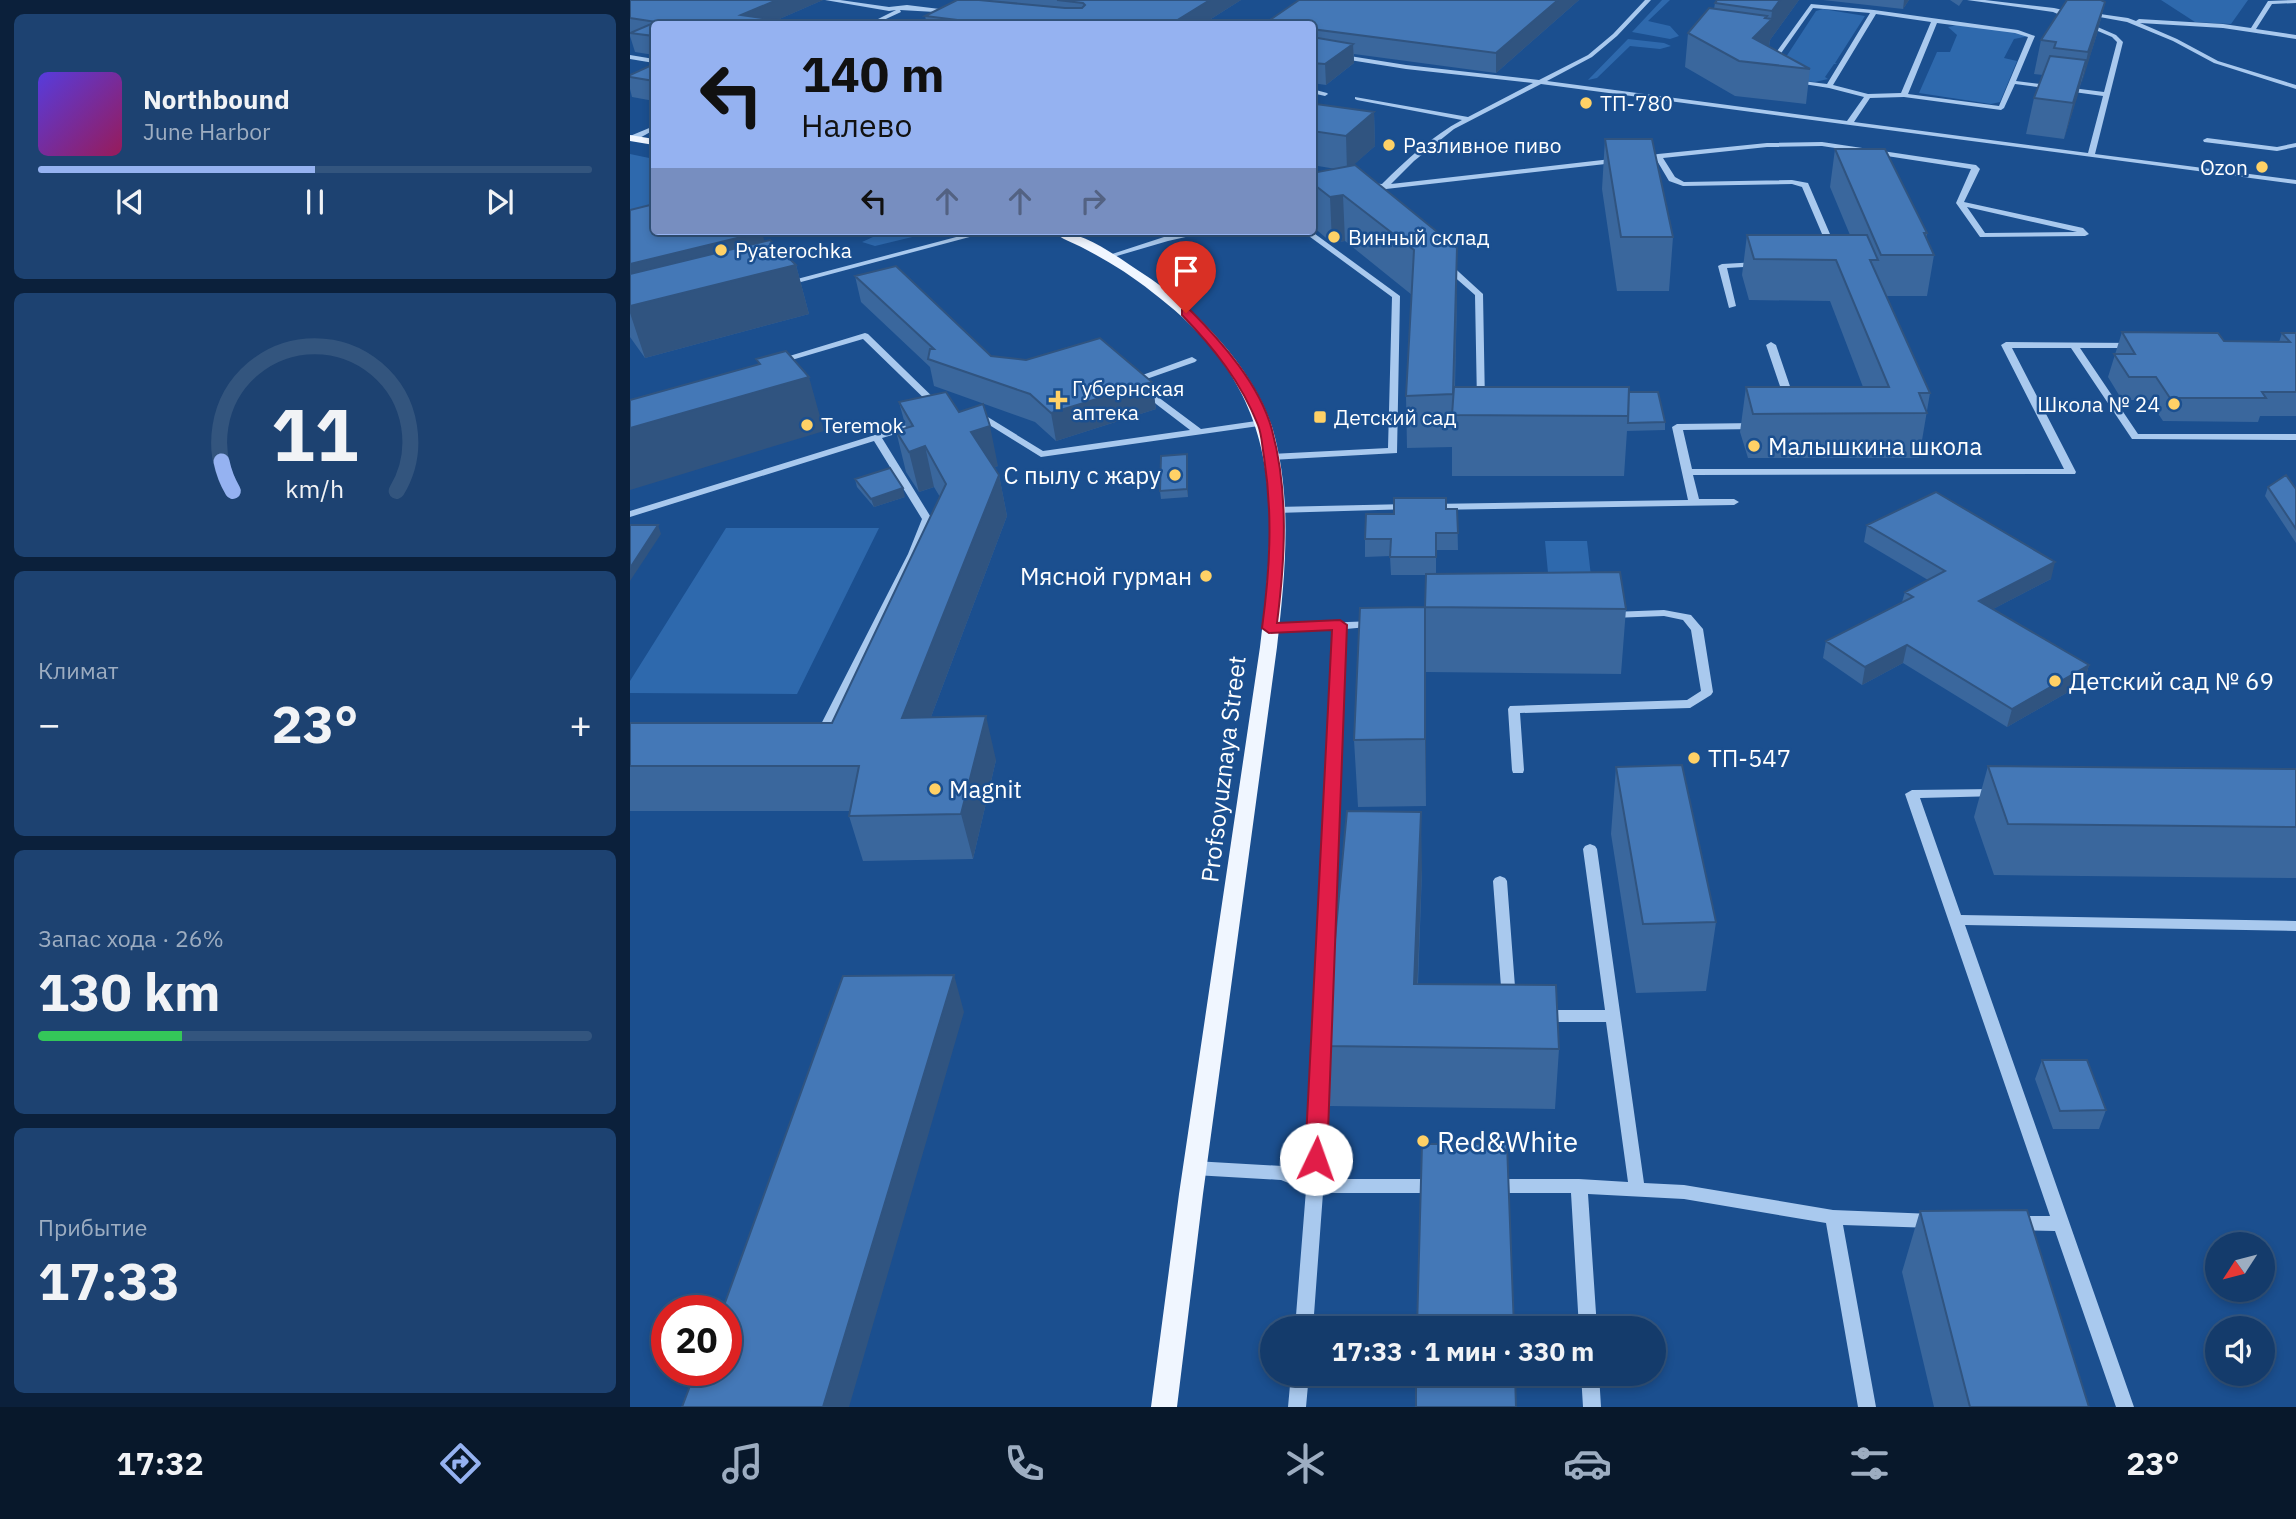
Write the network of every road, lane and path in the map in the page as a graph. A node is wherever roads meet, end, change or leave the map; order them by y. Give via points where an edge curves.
1 (828, 0) edge
2 (922, 0) edge
3 (1648, 0) edge
4 (1970, 0) edge
5 (1987, 1) edge
6 (2296, 1) edge
7 (907, 7) junction
8 (2054, 10) junction
9 (958, 12) edge
10 (1874, 12) junction
11 (2128, 20) junction
12 (877, 21) edge
13 (1935, 21) junction
14 (2252, 31) junction
15 (2296, 37) edge
16 (1767, 46) edge
17 (1780, 47) junction
18 (1316, 53) edge
19 (630, 57) edge
20 (651, 60) edge
21 (1766, 74) edge
22 (1786, 81) edge
23 (2012, 82) junction
24 (1541, 84) junction
25 (1829, 86) junction
26 (2296, 87) edge
27 (1316, 92) edge
28 (1325, 94) dead end
29 (2107, 94) junction
30 (1904, 95) junction
31 (1868, 96) junction
32 (1357, 98) dead end
33 (1469, 118) junction
34 (1849, 124) junction
35 (651, 129) edge
36 (631, 138) edge
37 (2207, 140) dead end
38 (651, 141) edge
39 (2296, 145) edge
40 (1658, 156) junction
41 (2091, 156) junction
42 (2296, 182) edge
43 (1361, 184) edge
44 (1385, 187) junction
45 (1376, 192) edge
46 (1960, 203) junction
47 (973, 235) edge
48 (1066, 235) edge
49 (1188, 235) edge
50 (1312, 235) edge
51 (1434, 254) edge
52 (1110, 256) junction
53 (1836, 259) edge
54 (1772, 264) edge
55 (779, 285) edge
56 (1732, 306) dead end
57 (1771, 345) dead end
58 (2074, 345) junction
59 (2140, 345) edge
60 (1192, 360) dead end
61 (774, 362) edge
62 (1482, 410) edge
63 (966, 414) edge
64 (1795, 414) edge
65 (1263, 423) junction
66 (1771, 426) edge
67 (1199, 432) junction
68 (2296, 436) edge
69 (876, 437) junction
70 (1270, 457) junction
71 (1687, 472) junction
72 (1694, 502) junction
73 (1734, 502) dead end
74 (1276, 510) junction
75 (630, 514) edge
76 (1597, 615) edge
77 (1381, 623) edge
78 (1340, 625) junction
79 (1269, 628) junction
80 (806, 739) edge
81 (1518, 770) dead end
82 (2008, 792) edge
83 (1590, 849) dead end
84 (1500, 881) dead end
85 (1957, 920) junction
86 (2296, 926) edge
87 (1613, 1016) junction
88 (1194, 1168) junction
89 (1315, 1186) junction
90 (1454, 1186) edge
91 (1482, 1186) edge
92 (1579, 1186) junction
93 (1637, 1189) junction
94 (1833, 1217) junction
95 (1948, 1221) edge
96 (2004, 1222) edge
97 (2060, 1224) junction
98 (1305, 1316) edge
99 (1587, 1316) edge
100 (1299, 1386) edge
101 (1591, 1386) edge
102 (1164, 1407) edge
103 (1297, 1407) edge
104 (1592, 1407) edge
105 (1867, 1407) edge
106 (2125, 1407) edge

1 - 7 street
2 - 7 street
3 - 24 street via 1590,56
4 - 5 street
5 - 8 street
6 - 14 street via 2270,2
7 - 9 street
7 - 12 street
8 - 11 street
8 - 29 street via 2119,40
10 - 13 street
10 - 17 street via 1811,6
10 - 25 street
11 - 14 street
11 - 26 street via 2216,62
13 - 23 street via 2032,36
13 - 30 street
14 - 15 street
16 - 17 street
17 - 21 street
18 - 24 street
19 - 20 street
22 - 25 street
23 - 29 street
23 - 30 street via 2001,108
24 - 33 street
24 - 34 street
25 - 31 street
27 - 28 street
29 - 41 street
30 - 31 street
31 - 34 street
32 - 33 street
33 - 44 street via 1411,159
34 - 41 street
35 - 36 street
36 - 38 main road
37 - 39 street via 2277,149
40 - 44 street
40 - 46 street via 1795,143 1886,152 1976,169
40 - 53 street via 1672,179 1683,184 1805,185
41 - 42 street
43 - 44 street
44 - 45 street
46 - 46 street via 1983,235 2085,234 2080,230
47 - 55 street
48 - 52 main road, Profsoyuznaya Street
49 - 52 street
50 - 70 street via 1396,296 1393,450
51 - 62 street via 1479,294
52 - 65 main road, Profsoyuznaya Street via 1186,313 1219,346
54 - 56 street via 1723,266
57 - 64 street
58 - 59 street
58 - 68 street via 2135,437
58 - 71 street via 2006,345 2071,472
60 - 67 street via 1131,381
61 - 69 street via 865,336 947,416
63 - 67 street via 976,413 1041,454
65 - 67 street
65 - 70 main road, Profsoyuznaya Street
66 - 71 street via 1676,427
69 - 75 street
69 - 80 street via 927,519 820,738
70 - 74 main road, Profsoyuznaya Street
71 - 72 street
72 - 73 street
72 - 74 street
74 - 79 main road, Profsoyuznaya Street via 1278,563
76 - 81 street via 1664,612 1687,617 1697,629 1707,692 1690,704 1514,709
77 - 78 street
78 - 79 street
78 - 89 street
79 - 88 main road, Profsoyuznaya Street
82 - 85 street via 1912,794
83 - 87 street
84 - 87 street via 1517,1017
85 - 86 street
85 - 97 street
87 - 93 street
88 - 89 street via 1282,1172
88 - 102 main road, Profsoyuznaya Street
89 - 90 street
89 - 98 street
91 - 92 street
92 - 93 street
92 - 99 street
93 - 94 street via 1684,1192
94 - 95 street
94 - 105 street
96 - 97 street
97 - 106 street
100 - 103 street
101 - 104 street

